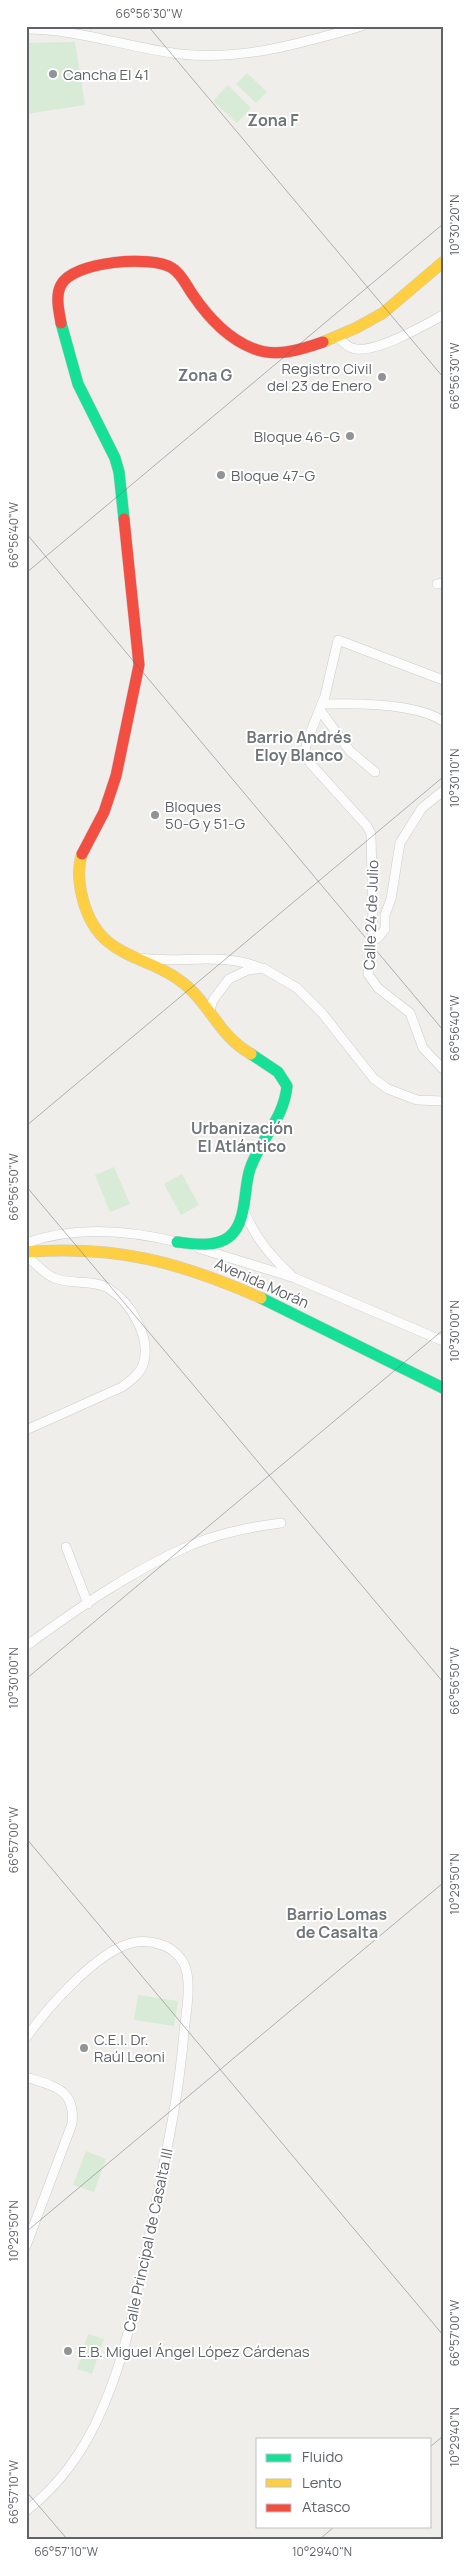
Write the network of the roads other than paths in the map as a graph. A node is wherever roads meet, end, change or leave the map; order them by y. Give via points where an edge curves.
1 (362, 26) edge
2 (26, 29) edge
3 (443, 262) edge
4 (443, 315) edge
5 (337, 336) junction
6 (443, 680) edge
7 (321, 707) junction
8 (443, 721) edge
9 (375, 772) dead end
10 (443, 791) edge
11 (372, 941) junction
12 (134, 957) junction
13 (259, 967) junction
14 (209, 1013) junction
15 (443, 1069) edge
16 (443, 1101) edge
17 (242, 1205) junction
18 (31, 1239) edge
19 (176, 1242) junction
20 (26, 1243) edge
21 (28, 1257) edge
22 (295, 1278) junction
23 (443, 1341) edge
24 (443, 1388) edge
25 (26, 1430) edge
26 (281, 1522) dead end
27 (66, 1547) dead end
28 (88, 1604) junction
29 (26, 1646) edge
30 (26, 2038) edge
31 (26, 2077) edge
32 (26, 2246) edge
33 (26, 2511) edge

1 - 2 street via 258,52 212,56 179,54
3 - 5 street via 383,314
4 - 5 street via 402,337 366,348 352,348
5 - 12 street via 281,353 249,346 220,328 175,271 156,264 114,263 89,267 66,279 58,292 65,339 77,380 119,472 139,654 125,743 104,814 81,855 78,867 80,891 87,914 100,934 117,949
6 - 7 street, Calle 24 de Julio via 338,640
7 - 8 street via 355,704 416,710
7 - 9 street via 350,751
7 - 11 street, Calle 24 de Julio via 307,741 306,756 371,834 374,886
10 - 11 street via 422,808 400,843 385,929
11 - 15 street, Calle 24 de Julio via 368,974 378,988 410,1013 422,1048
12 - 13 street via 232,960
12 - 14 street via 181,981
13 - 14 street via 237,974 221,986
13 - 16 street via 297,988 374,1078 388,1089 417,1100
14 - 17 street via 227,1037 274,1068 287,1086 285,1105 255,1156
17 - 19 street via 239,1222 229,1237 208,1245
17 - 22 street via 246,1218 266,1248
18 - 19 street via 73,1233 131,1232
18 - 20 street
19 - 22 street
21 - 24 street, Avenida Morán via 54,1249 121,1253 211,1275
21 - 25 street via 54,1278 108,1288 134,1316 145,1353 140,1370 122,1387
22 - 23 street
26 - 28 street via 231,1531 190,1545
27 - 28 street
28 - 29 street
30 - 33 street, Calle Principal de Casalta III via 64,1992 109,1954 133,1942 167,1946 186,1968 180,2081 134,2312 118,2371 94,2426 62,2477
31 - 32 street via 57,2087 71,2104 73,2114

